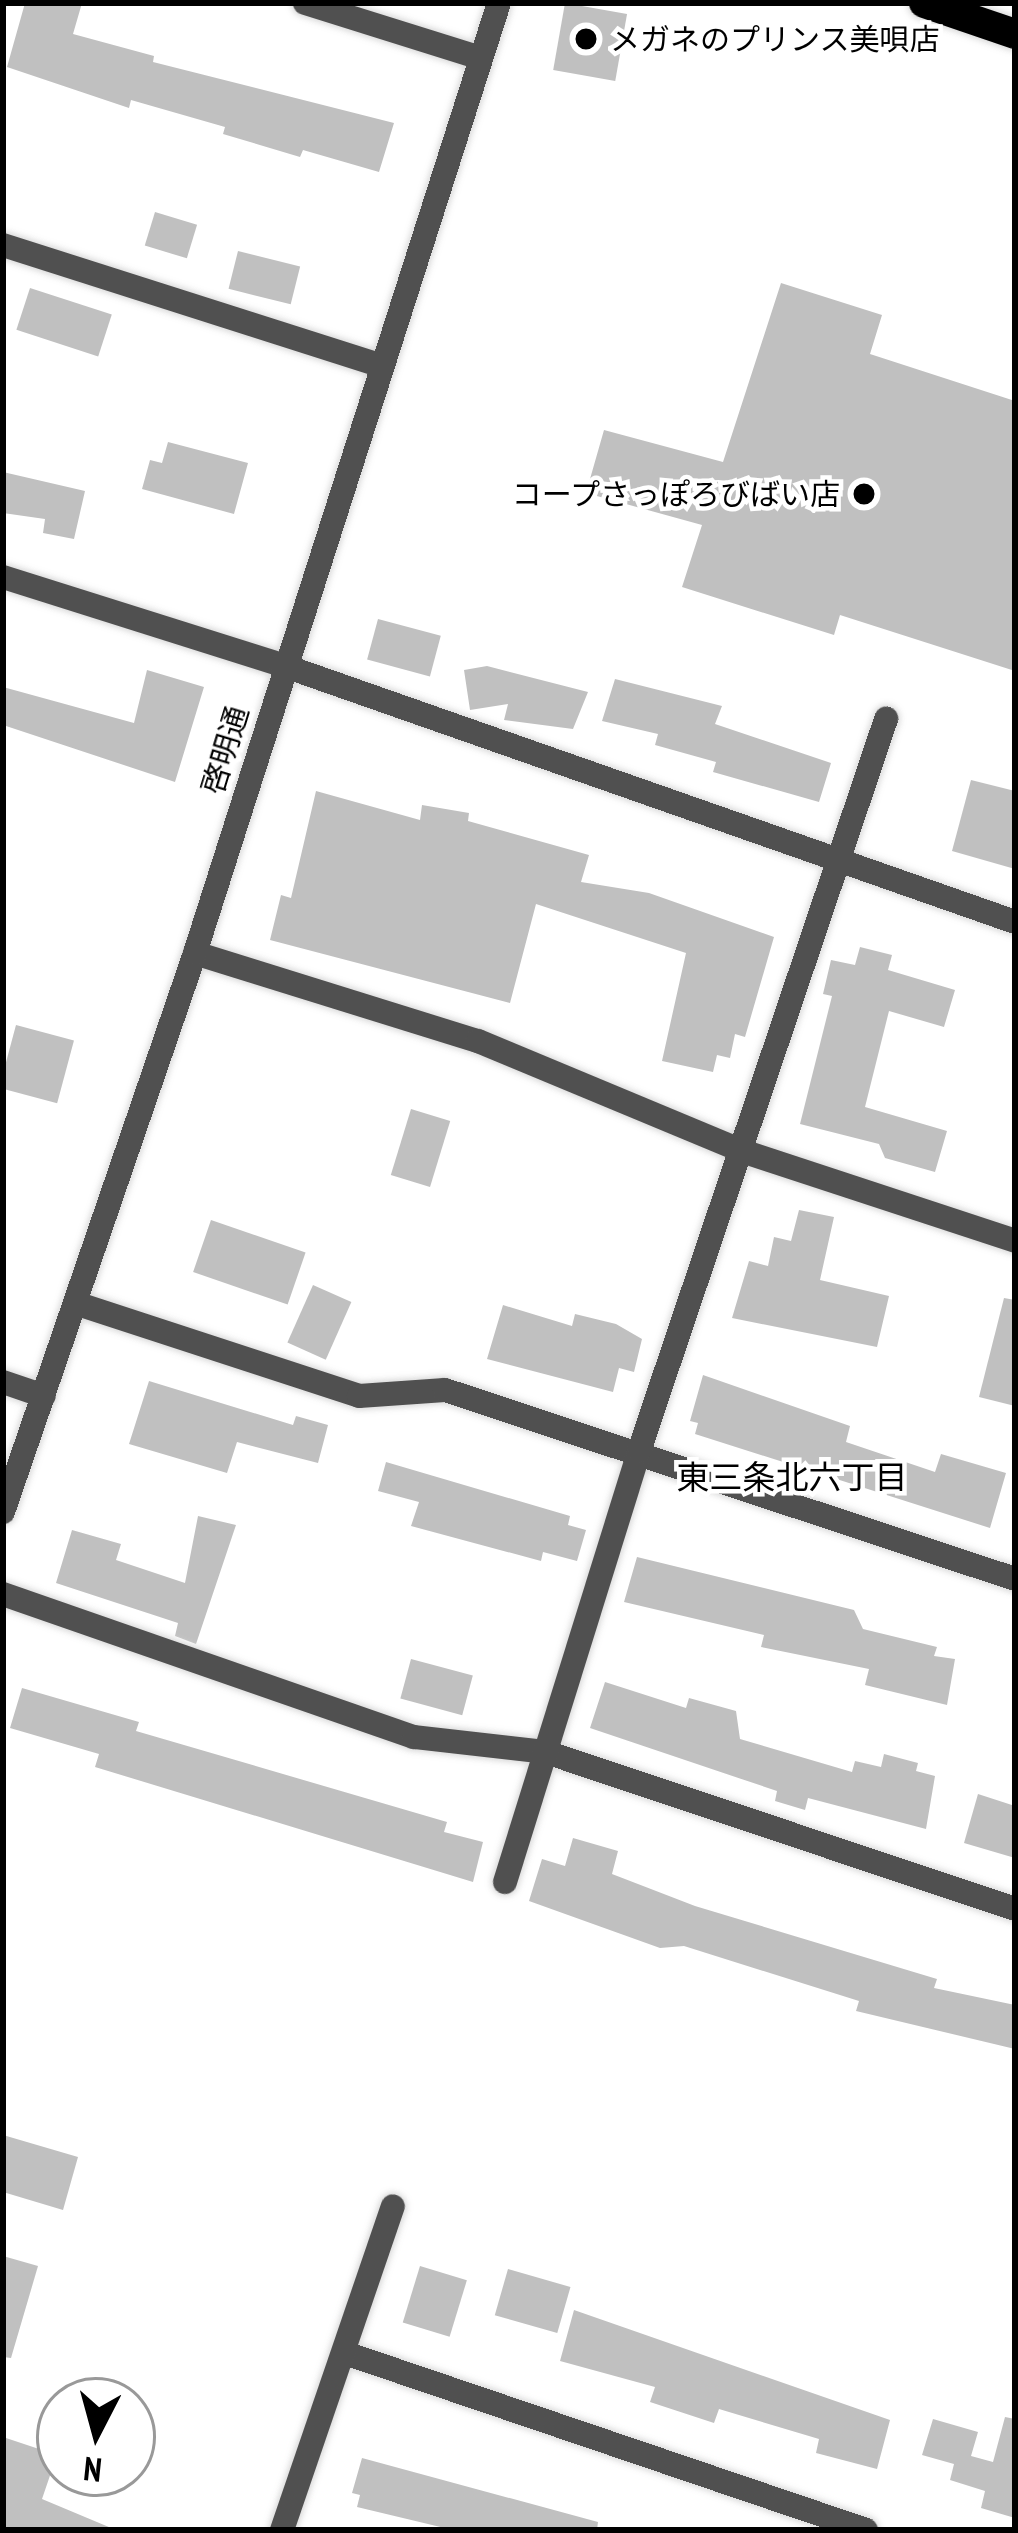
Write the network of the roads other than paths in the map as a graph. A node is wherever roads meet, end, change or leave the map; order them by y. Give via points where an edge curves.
1 (305, 3) edge
2 (499, 3) edge
3 (924, 3) edge
4 (1015, 34) edge
5 (480, 58) junction
6 (3, 245) edge
7 (380, 365) junction
8 (3, 577) edge
9 (281, 665) junction
10 (886, 719) dead end
11 (835, 863) junction
12 (1015, 922) edge
13 (195, 953) junction
14 (742, 1150) junction
15 (1015, 1241) edge
16 (75, 1303) junction
17 (3, 1382) edge
18 (44, 1396) junction
19 (639, 1451) junction
20 (3, 1512) edge
21 (1015, 1580) edge
22 (3, 1594) edge
23 (546, 1752) junction
24 (505, 1882) dead end
25 (1015, 1909) edge
26 (393, 2206) dead end
27 (345, 2353) junction
28 (282, 2530) edge
29 (866, 2530) edge

1 - 5 street
2 - 5 street, 啓明通
3 - 4 main road
5 - 7 street, 啓明通
6 - 7 street
7 - 9 street, 啓明通
8 - 9 street
9 - 11 street
9 - 13 street, 啓明通
10 - 11 street
11 - 12 street
11 - 14 street
13 - 14 street via 478,1041
13 - 16 street, 啓明通
14 - 15 street
14 - 19 street
16 - 18 street, 啓明通
16 - 19 street via 358,1396 445,1390
17 - 18 street
18 - 20 street, 啓明通
19 - 21 street
19 - 23 street
22 - 23 street via 414,1737
23 - 24 street
23 - 25 street
26 - 27 street
27 - 28 street
27 - 29 street

